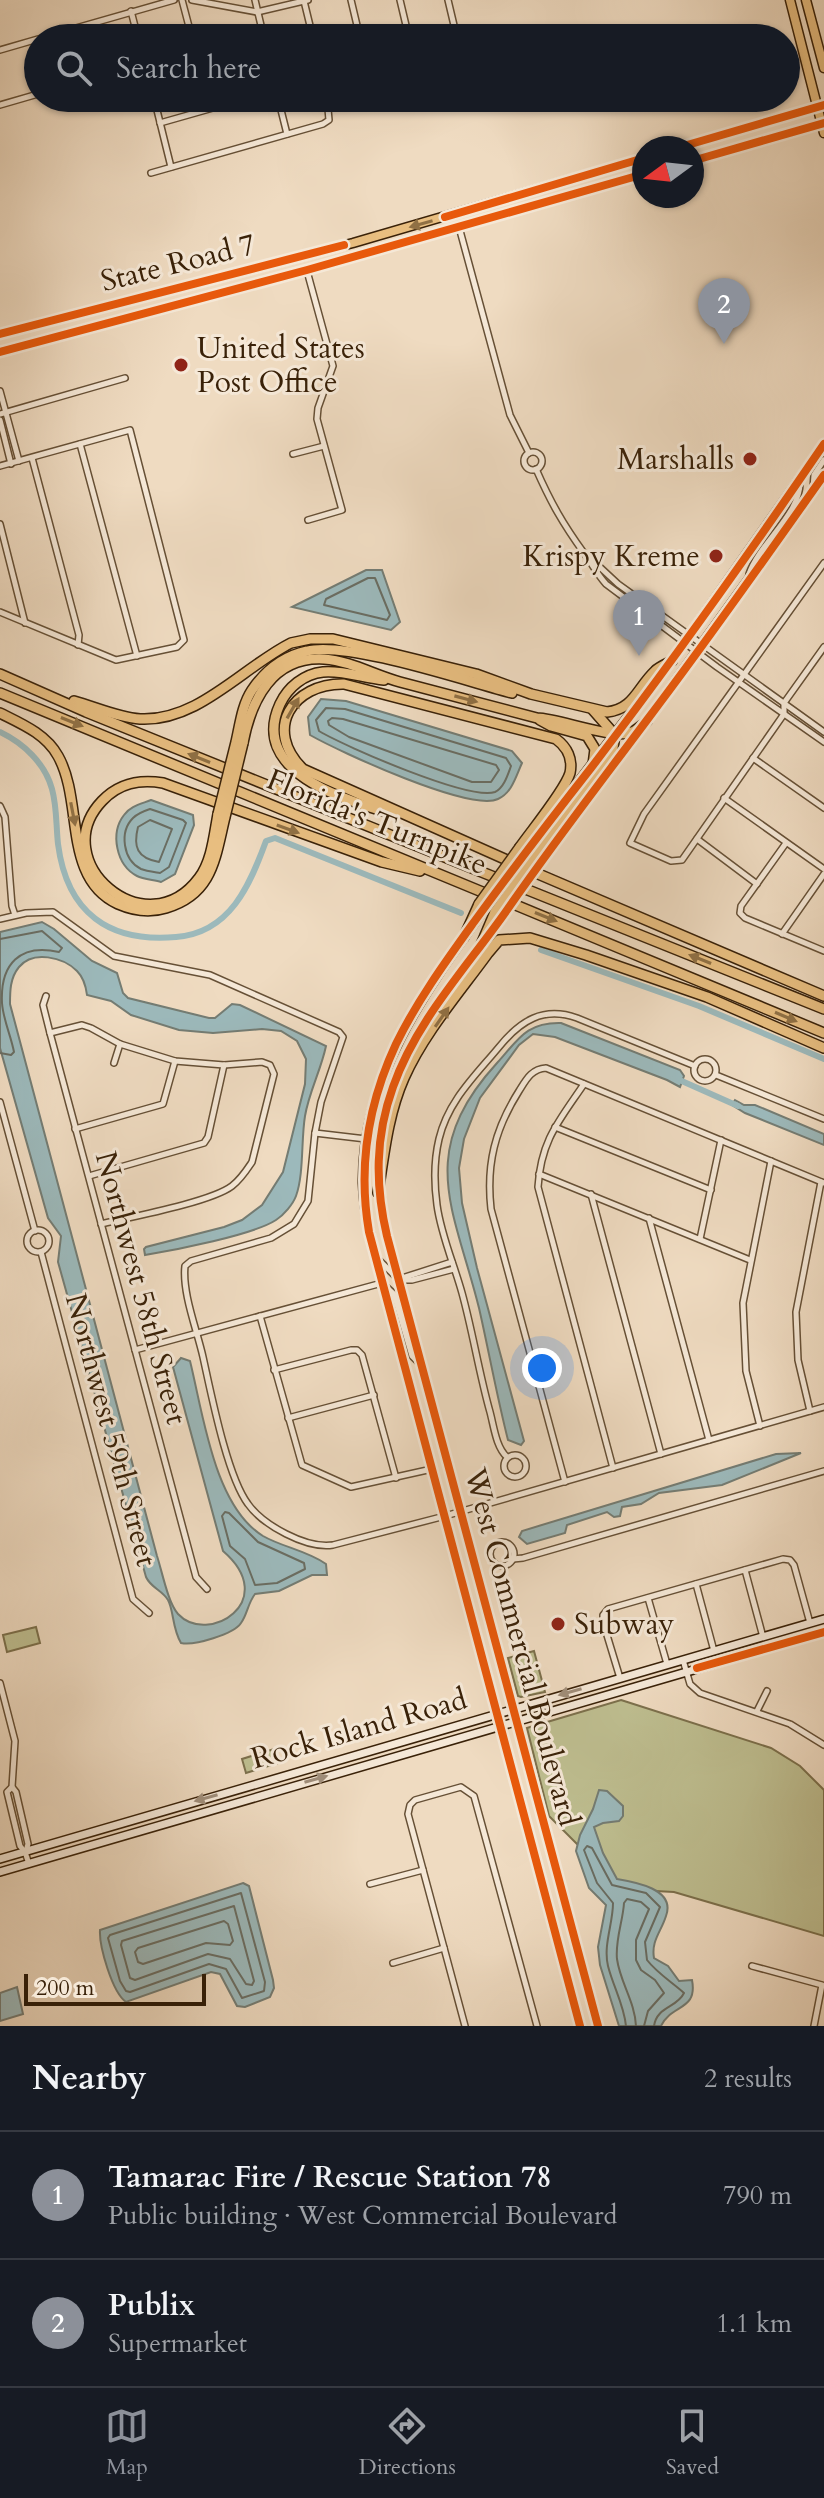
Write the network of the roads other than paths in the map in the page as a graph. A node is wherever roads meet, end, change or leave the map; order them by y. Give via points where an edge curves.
1 (174, 0) edge
2 (182, 0) edge
3 (192, 0) edge
4 (255, 0) edge
5 (306, 0) edge
6 (351, 0) edge
7 (400, 0) edge
8 (448, 0) edge
9 (790, 0) edge
10 (806, 0) edge
11 (204, 1) edge
12 (131, 11) junction
13 (257, 12) junction
14 (87, 24) edge
15 (134, 24) edge
16 (188, 24) edge
17 (260, 24) edge
18 (310, 24) edge
19 (357, 24) edge
20 (406, 24) edge
21 (454, 24) edge
22 (797, 24) edge
23 (800, 35) edge
24 (24, 43) edge
25 (0, 50) edge
26 (824, 68) edge
27 (24, 98) edge
28 (0, 105) edge
29 (820, 106) edge
30 (157, 112) edge
31 (199, 112) edge
32 (282, 112) edge
33 (328, 112) edge
34 (800, 112) edge
35 (800, 112) edge
36 (160, 123) junction
37 (823, 127) edge
38 (287, 134) junction
39 (704, 140) edge
40 (704, 158) edge
41 (632, 161) edge
42 (171, 167) junction
43 (600, 170) junction
44 (151, 173) dead end
45 (632, 178) edge
46 (586, 191) junction
47 (474, 208) junction
48 (455, 214) junction
49 (459, 227) junction
50 (436, 234) junction
51 (316, 252) junction
52 (307, 270) junction
53 (180, 287) junction
54 (162, 306) junction
55 (0, 334) edge
56 (0, 352) edge
57 (125, 378) dead end
58 (0, 391) edge
59 (2, 415) edge
60 (80, 444) junction
61 (824, 444) edge
62 (324, 446) junction
63 (529, 453) junction
64 (293, 454) dead end
65 (32, 458) junction
66 (824, 460) edge
67 (19, 461) junction
68 (11, 464) junction
69 (0, 466) edge
70 (536, 469) junction
71 (824, 475) edge
72 (800, 479) junction
73 (812, 491) junction
74 (308, 520) dead end
75 (0, 524) edge
76 (587, 556) junction
77 (824, 563) edge
78 (744, 586) junction
79 (639, 599) junction
80 (633, 605) junction
81 (0, 612) edge
82 (25, 623) junction
83 (687, 639) junction
84 (78, 645) junction
85 (824, 647) edge
86 (700, 648) junction
87 (137, 656) junction
88 (672, 661) junction
89 (0, 674) edge
90 (744, 674) junction
91 (395, 680) junction
92 (739, 683) junction
93 (0, 693) edge
94 (531, 694) junction
95 (54, 696) junction
96 (784, 703) junction
97 (593, 710) junction
98 (0, 713) edge
99 (784, 714) junction
100 (537, 718) junction
101 (647, 721) junction
102 (615, 735) junction
103 (823, 736) edge
104 (240, 743) junction
105 (753, 758) junction
106 (593, 765) junction
107 (724, 798) junction
108 (0, 806) edge
109 (824, 808) edge
110 (222, 816) junction
111 (413, 820) junction
112 (697, 839) junction
113 (786, 843) junction
114 (532, 852) junction
115 (824, 872) edge
116 (448, 878) junction
117 (757, 884) junction
118 (15, 915) junction
119 (0, 919) edge
120 (782, 934) junction
121 (464, 937) joint
122 (480, 947) joint
123 (824, 951) edge
124 (46, 996) dead end
125 (824, 996) edge
126 (824, 1009) edge
127 (50, 1033) junction
128 (824, 1033) edge
129 (120, 1044) junction
130 (824, 1048) edge
131 (175, 1061) junction
132 (114, 1063) dead end
133 (224, 1065) junction
134 (695, 1066) junction
135 (716, 1075) junction
136 (584, 1084) junction
137 (0, 1102) edge
138 (824, 1119) edge
139 (555, 1127) junction
140 (75, 1129) junction
141 (315, 1133) junction
142 (366, 1139) junction
143 (721, 1140) junction
144 (771, 1161) junction
145 (539, 1174) junction
146 (89, 1176) junction
147 (822, 1182) edge
148 (711, 1190) junction
149 (378, 1193) junction
150 (591, 1194) junction
151 (649, 1218) junction
152 (101, 1224) junction
153 (35, 1231) junction
154 (700, 1239) junction
155 (41, 1252) junction
156 (375, 1253) junction
157 (750, 1260) junction
158 (453, 1265) junction
159 (398, 1279) junction
160 (382, 1283) junction
161 (260, 1316) junction
162 (197, 1333) junction
163 (135, 1350) junction
164 (422, 1366) junction
165 (274, 1370) junction
166 (374, 1395) junction
167 (824, 1407) edge
168 (810, 1411) junction
169 (288, 1418) junction
170 (760, 1426) junction
171 (709, 1440) junction
172 (661, 1454) junction
173 (507, 1457) junction
174 (613, 1468) junction
175 (433, 1469) junction
176 (824, 1471) edge
177 (396, 1478) junction
178 (565, 1482) junction
179 (462, 1511) junction
180 (445, 1516) junction
181 (513, 1559) junction
182 (745, 1570) junction
183 (696, 1584) junction
184 (207, 1589) dead end
185 (648, 1598) junction
186 (149, 1613) dead end
187 (824, 1619) edge
188 (810, 1623) junction
189 (824, 1632) edge
190 (763, 1637) junction
191 (714, 1651) junction
192 (683, 1660) junction
193 (667, 1664) junction
194 (686, 1671) junction
195 (620, 1678) junction
196 (0, 1683) edge
197 (767, 1691) dead end
198 (512, 1710) junction
199 (757, 1711) junction
200 (496, 1714) junction
201 (515, 1721) junction
202 (500, 1726) junction
203 (824, 1730) edge
204 (817, 1739) junction
205 (824, 1745) edge
206 (25, 1852) junction
207 (0, 1859) edge
208 (29, 1864) junction
209 (423, 1870) junction
210 (0, 1872) edge
211 (370, 1884) dead end
212 (444, 1948) junction
213 (393, 1963) dead end
214 (752, 1966) dead end
215 (465, 2026) edge
216 (537, 2026) edge
217 (580, 2026) edge
218 (598, 2026) edge
219 (814, 2026) edge

1 - 12 street
2 - 16 street
3 - 11 street
4 - 13 street
5 - 13 street
5 - 18 street
6 - 19 street
7 - 20 street
8 - 21 street
9 - 22 main road
10 - 26 main road
11 - 13 street
12 - 14 street
12 - 15 street
13 - 17 street
23 - 29 main road
24 - 25 street
27 - 28 street
29 - 34 main road
29 - 37 main road
30 - 36 street
31 - 36 street
32 - 38 street
33 - 38 street via 323,124
35 - 39 main road
36 - 42 street
37 - 40 main road
38 - 42 street
41 - 43 main road, State Road 7
42 - 44 street
43 - 46 main road
43 - 47 main road, State Road 7
45 - 46 main road, State Road 7
46 - 49 main road, State Road 7
47 - 48 main road, State Road 7
47 - 49 main road
48 - 50 main road
48 -> 51 main road, State Road 7
49 - 50 main road, State Road 7
49 - 63 street via 510,415
50 - 52 main road, State Road 7
51 - 52 main road
51 - 53 main road, State Road 7
52 - 54 main road, State Road 7
52 - 62 street via 333,366 317,419
53 - 54 main road
53 - 55 main road, State Road 7
54 - 56 main road, State Road 7
57 - 59 street
58 - 59 street
59 - 67 street
59 - 68 street
60 - 65 street
60 - 87 street
60 - 87 street via 130,430 184,640 177,647
61 - 72 main road
62 - 64 street
62 - 74 street via 342,510
63 - 70 street via 525,465
63 - 70 street via 542,458
65 - 67 street
65 - 84 street
66 - 73 street
67 - 68 street
68 - 69 street
70 - 76 street via 554,510
71 - 73 main road
72 - 78 street via 799,497 754,559
72 - 83 main road
73 - 78 main road
75 - 82 street
76 - 79 street
76 - 80 street via 606,584
77 - 90 street
78 - 86 main road
79 - 80 street
79 - 83 street
80 - 83 street
81 - 82 street
82 - 84 street
83 - 86 street
83 - 86 street
83 - 88 main road
84 - 87 street via 116,660
85 - 96 street
86 - 90 street
86 - 92 street
86 - 101 main road
88 - 97 highway via 655,671 624,708
88 - 102 main road
89 - 95 highway, Florida's Turnpike
90 - 92 street
90 - 96 street
91 -> 100 highway
91 - 104 highway via 362,667 323,659 303,661 264,685
91 - 111 highway via 336,672 307,677 283,699 275,739 287,764 303,778
92 - 99 street
92 - 112 street via 644,814 630,843 671,861 682,860
93 -> 116 highway, Florida's Turnpike
94 - 95 highway via 373,648 310,639 276,650 192,707 164,718 127,717
94 - 97 highway
94 - 104 highway via 331,649 309,650 271,668 251,691
126 -> 95 highway, Florida's Turnpike
96 - 99 street
96 - 103 street
97 - 102 highway
98 -> 110 highway via 40,735 59,757 82,862 94,884 114,903 153,911 193,896 213,870
99 - 103 street
99 - 105 street
100 - 102 highway
100 - 106 highway via 587,736 595,749
101 - 102 highway via 634,732
101 - 114 main road
102 - 106 main road
102 - 114 highway via 613,748
104 - 110 highway, bridge
105 - 107 street
105 - 109 street
106 - 114 main road
107 - 112 street
107 - 113 street
108 - 118 street
110 -> 116 highway via 200,877 177,898 148,904 125,900 102,884 89,859 87,833 96,806 116,789 147,780 382,862
111 -> 114 highway via 295,761 284,733 294,701 327,683 344,684 556,739 567,751 569,776
111 - 125 highway
112 - 117 street
113 - 115 street
113 - 117 street
114 - 121 highway, bridge via 482,906
114 - 122 highway, bridge
115 - 120 street
116 -> 128 highway, Florida's Turnpike
117 - 120 street via 740,913
118 - 119 street
118 - 141 street via 53,912 109,955 210,975 339,1032 343,1037
120 - 123 street
121 - 142 main road, West Commercial Boulevard via 395,1045
122 - 149 main road, West Commercial Boulevard via 425,1022 393,1087 382,1125
124 - 127 street, Northwest 58th Street
127 - 129 street via 82,1025
127 - 140 street, Northwest 58th Street
129 - 131 street
129 - 132 street
149 -> 130 highway via 390,1118 405,1077 499,940 530,938 586,955 707,997
131 - 133 street
131 - 140 street via 163,1104
133 - 146 street via 204,1143
133 - 152 street via 262,1062 274,1074 252,1162 244,1174 233,1186 209,1196
134 - 135 street via 701,1081
134 - 135 street via 710,1059
134 - 158 street via 562,1013 526,1020 513,1030 465,1087 443,1125 435,1187
135 - 138 street
136 - 139 street
136 - 143 street
136 - 178 street via 546,1068 530,1074 496,1132 488,1183
137 - 153 street, Northwest 59th Street
139 - 145 street via 546,1141
139 - 148 street
140 - 146 street, Northwest 58th Street
141 - 142 street
141 - 162 street via 308,1201 294,1224 271,1238 185,1266
142 - 156 main road, West Commercial Boulevard via 365,1211
143 - 144 street
143 - 148 street
144 - 147 street
144 - 157 street
145 - 150 street
145 - 174 street via 543,1211
146 - 152 street, Northwest 58th Street
147 - 168 street via 796,1312 798,1360
148 - 154 street
149 - 159 main road, West Commercial Boulevard
150 - 151 street
150 - 172 street
151 - 154 street
151 - 171 street
152 - 163 street, Northwest 58th Street
153 - 155 street, Northwest 59th Street via 48,1238
153 - 155 street, Northwest 59th Street via 27,1243 32,1251
154 - 157 street
155 - 186 street, Northwest 59th Street via 133,1599
156 - 159 street, West Commercial Boulevard
156 - 160 main road, West Commercial Boulevard
157 - 170 street via 742,1335
158 - 159 street via 412,1280
158 - 173 street via 498,1441
159 - 164 main road, West Commercial Boulevard
160 - 161 street
160 - 164 street, West Commercial Boulevard via 394,1294 412,1356
160 - 175 main road, West Commercial Boulevard
161 - 162 street
161 - 165 street
162 - 163 street
162 - 180 street via 235,1478 260,1518 324,1546
163 - 184 street, Northwest 58th Street via 196,1577
164 - 179 main road, West Commercial Boulevard
165 - 166 street via 357,1350
165 - 169 street
166 - 169 street
166 - 177 street
167 - 168 street
168 - 170 street
169 - 177 street via 302,1465 351,1487
170 - 171 street
171 - 172 street
172 - 174 street
173 - 173 street via 506,1474 522,1474 523,1458
174 - 178 street
175 - 177 street
175 - 180 main road, West Commercial Boulevard
176 - 181 street
178 - 179 street
179 - 180 street
179 - 198 main road, West Commercial Boulevard
180 - 200 main road, West Commercial Boulevard
181 - 181 street via 509,1544 497,1543 492,1549 498,1565
182 - 183 street
182 - 188 street via 790,1560
182 - 190 street
183 - 185 street
183 - 191 street
185 - 193 street
185 - 195 street via 603,1615
187 - 188 main road, Rock Island Road
188 - 190 main road, Rock Island Road
189 - 194 main road, Rock Island Road
190 - 191 main road, Rock Island Road
191 - 192 main road, Rock Island Road
192 - 193 main road, Rock Island Road
192 - 194 street
193 - 195 main road, Rock Island Road
194 - 199 street via 700,1693
194 - 201 main road, Rock Island Road
195 -> 198 main road, Rock Island Road
196 - 206 street via 15,1741 12,1787 28,1844
197 - 199 street
198 - 200 main road, Rock Island Road
198 - 201 main road, West Commercial Boulevard
199 - 204 street
200 - 202 main road, West Commercial Boulevard
200 -> 206 main road, Rock Island Road
201 - 202 main road, Rock Island Road
201 - 218 main road, West Commercial Boulevard
208 -> 202 main road, Rock Island Road
202 - 217 main road, West Commercial Boulevard
203 - 204 street
204 - 205 street
206 - 207 main road, Rock Island Road
206 - 208 street
208 - 210 main road, Rock Island Road
209 - 211 street
209 - 212 street
209 - 216 street via 410,1805 468,1789
212 - 213 street
212 - 215 street
214 - 219 street via 822,1985

